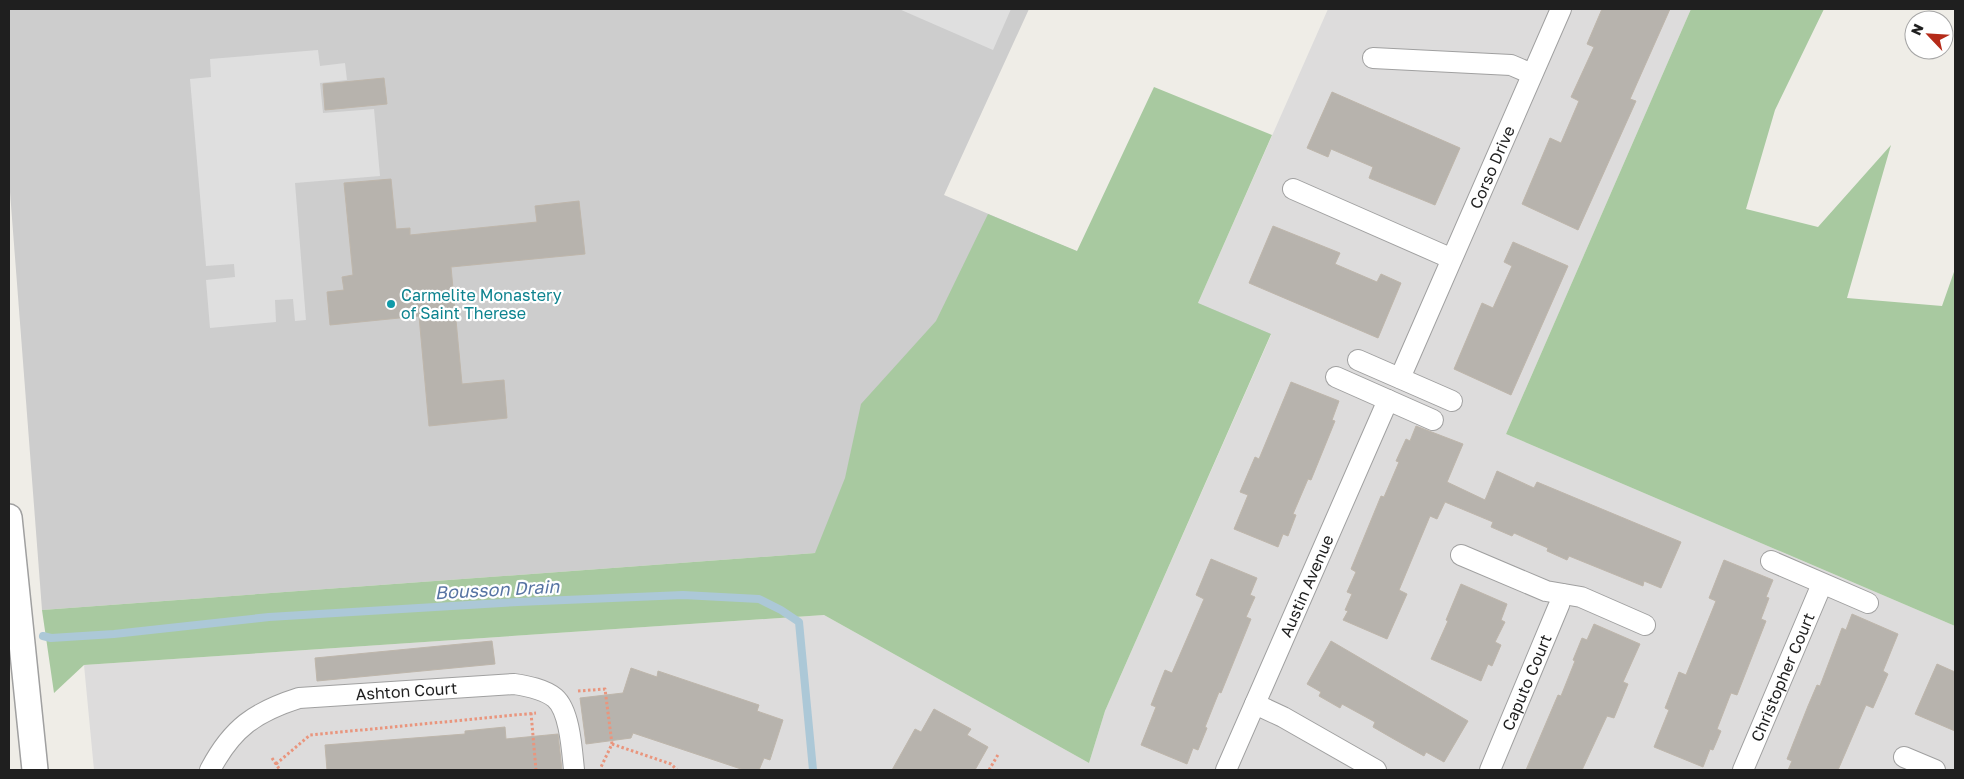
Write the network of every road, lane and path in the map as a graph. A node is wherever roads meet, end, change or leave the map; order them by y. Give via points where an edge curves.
1 (1561, 9) edge
2 (1372, 58) dead end
3 (1532, 74) junction
4 (1293, 189) dead end
5 (1450, 258) junction
6 (1358, 360) dead end
7 (1336, 377) dead end
8 (1400, 378) junction
9 (1388, 400) junction
10 (1452, 401) dead end
11 (1433, 420) dead end
12 (9, 517) edge
13 (1461, 556) dead end
14 (1771, 561) dead end
15 (1822, 584) junction
16 (1562, 594) junction
17 (1868, 603) dead end
18 (1645, 625) dead end
19 (1255, 704) junction
20 (562, 710) junction
21 (531, 713) junction
22 (612, 744) junction
23 (999, 753) dead end
24 (1904, 757) dead end
25 (272, 758) dead end
26 (276, 764) junction
27 (601, 767) dead end
28 (35, 770) edge
29 (210, 770) edge
30 (280, 770) edge
31 (536, 770) edge
32 (574, 770) edge
33 (677, 770) edge
34 (989, 770) edge
35 (1226, 770) edge
36 (1376, 770) edge
37 (1490, 770) edge
38 (1742, 770) edge
39 (1935, 770) edge

1 - 3 street, Corso Drive
2 - 3 street via 1511,65
3 - 5 street, Corso Drive
4 - 5 street
5 - 8 street, Corso Drive
6 - 8 street
7 - 9 street
8 - 10 street
9 - 11 street
9 - 19 street, Austin Avenue
12 - 28 street
13 - 16 street via 1546,591
14 - 15 street
15 - 17 street
15 - 38 street, Christopher Court
16 - 18 street via 1581,597
16 - 37 street, Caputo Court
19 - 35 street, Austin Avenue
19 - 36 street via 1283,716
20 - 21 path
20 - 22 path via 578,691 605,688
20 - 29 street, Ashton Court via 556,699 514,684 299,698 252,718 228,741
20 - 32 street, Ashton Court via 571,740
21 - 26 path via 310,735
21 - 31 path
22 - 27 path
22 - 33 path via 670,764
23 - 34 path
24 - 39 street
25 - 26 path
26 - 30 path

